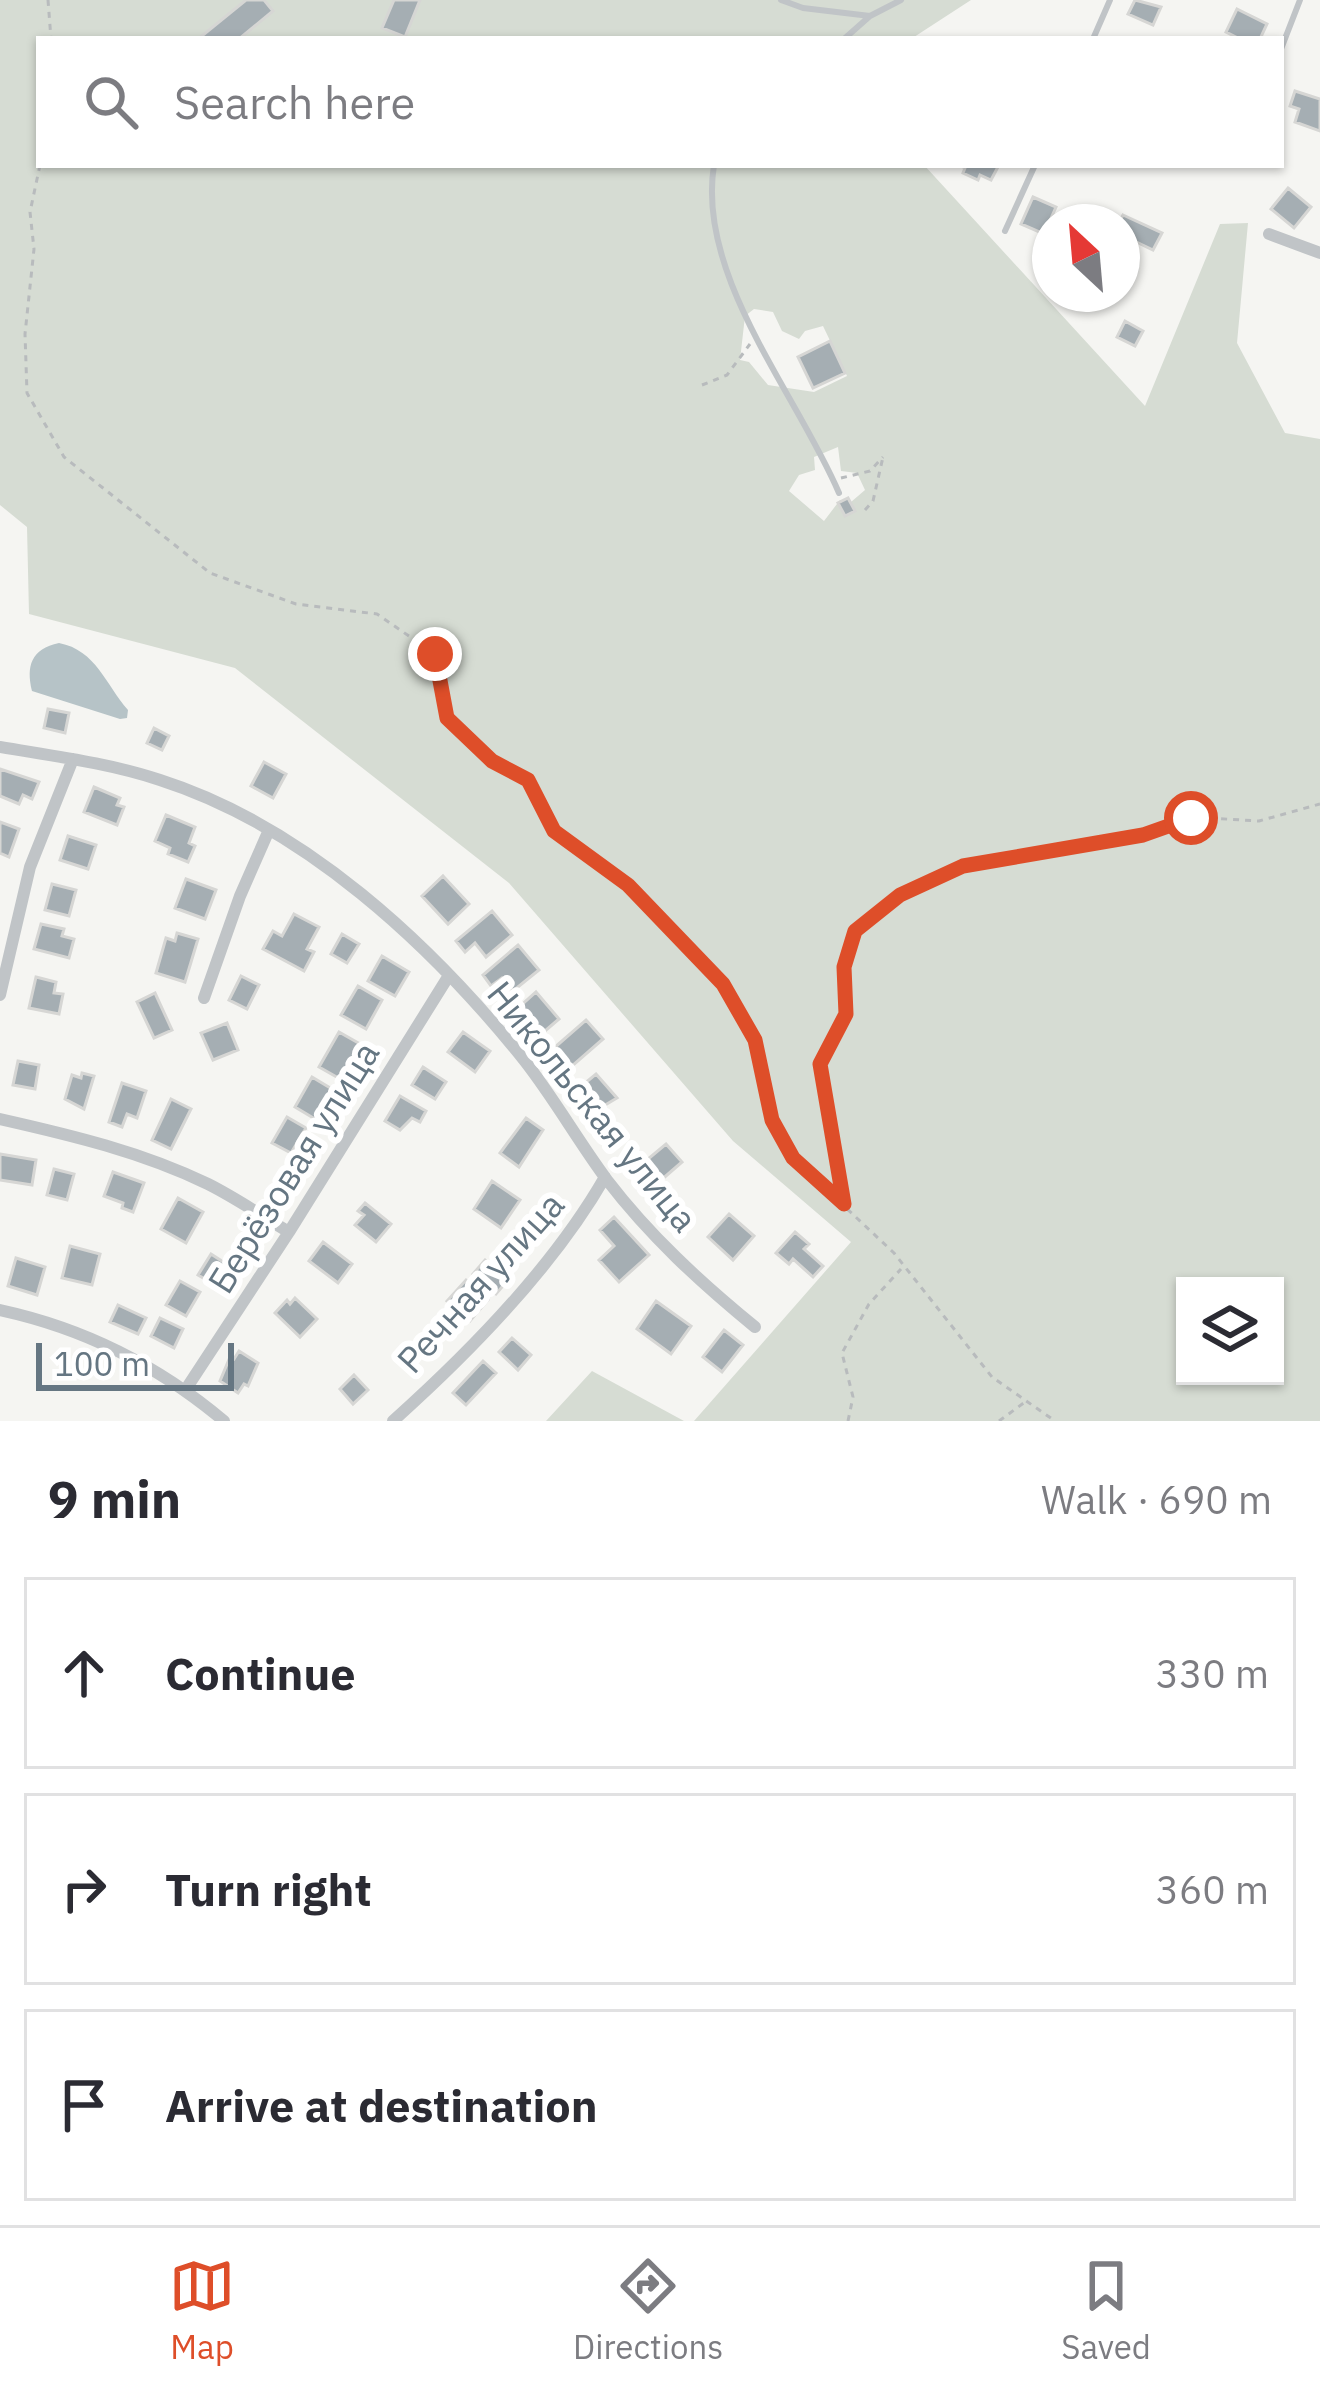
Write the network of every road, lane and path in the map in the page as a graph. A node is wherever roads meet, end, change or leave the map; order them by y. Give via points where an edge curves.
1 (48, 0) edge
2 (782, 0) edge
3 (901, 0) edge
4 (1110, 0) edge
5 (1300, 0) edge
6 (871, 16) junction
7 (51, 36) edge
8 (848, 36) edge
9 (1094, 36) edge
10 (1284, 41) edge
11 (39, 168) edge
12 (714, 168) edge
13 (1034, 168) edge
14 (1005, 231) dead end
15 (1269, 234) dead end
16 (1320, 254) edge
17 (756, 332) junction
18 (702, 385) dead end
19 (834, 481) junction
20 (839, 494) dead end
21 (865, 510) dead end
22 (0, 746) edge
23 (73, 759) junction
24 (1320, 804) edge
25 (269, 830) junction
26 (448, 977) junction
27 (0, 995) edge
28 (203, 998) dead end
29 (0, 1119) edge
30 (605, 1177) junction
31 (844, 1204) junction
32 (289, 1232) junction
33 (903, 1267) junction
34 (0, 1310) edge
35 (755, 1328) dead end
36 (186, 1389) junction
37 (1026, 1401) junction
38 (224, 1421) edge
39 (393, 1421) edge
40 (848, 1421) edge
41 (999, 1421) edge
42 (1055, 1421) edge

1 - 7 path
2 - 6 lane
3 - 6 lane
4 - 9 lane
5 - 10 lane
6 - 8 lane
11 - 31 path via 30,212 27,393 64,457 210,573 296,604 376,614 435,654 447,718 492,761 528,780 554,831 628,885 723,984 755,1040 772,1120 793,1158
12 - 17 lane via 718,251
13 - 14 lane
15 - 16 street
17 - 18 path via 727,375
17 - 19 lane
19 - 20 lane
19 - 21 path via 870,471 883,457
22 - 23 street, Никольская улица
23 - 25 street, Никольская улица via 158,779
23 - 27 street via 30,867
24 - 31 path via 1259,821 1191,818 1143,835 963,866 900,895 855,931 844,967 846,1014 820,1064
25 - 26 street, Никольская улица via 366,898
25 - 28 street
26 - 30 street, Никольская улица via 524,1060
26 - 32 street, Берёзовая улица
29 - 32 street via 143,1157
30 - 35 street, Никольская улица via 673,1256
30 - 39 street, Речная улица via 513,1299
31 - 33 path
32 - 36 street, Берёзовая улица
33 - 37 path via 992,1377
33 - 40 path via 869,1304 842,1353 853,1397
34 - 36 street via 97,1340
36 - 38 street
37 - 41 path
37 - 42 path

